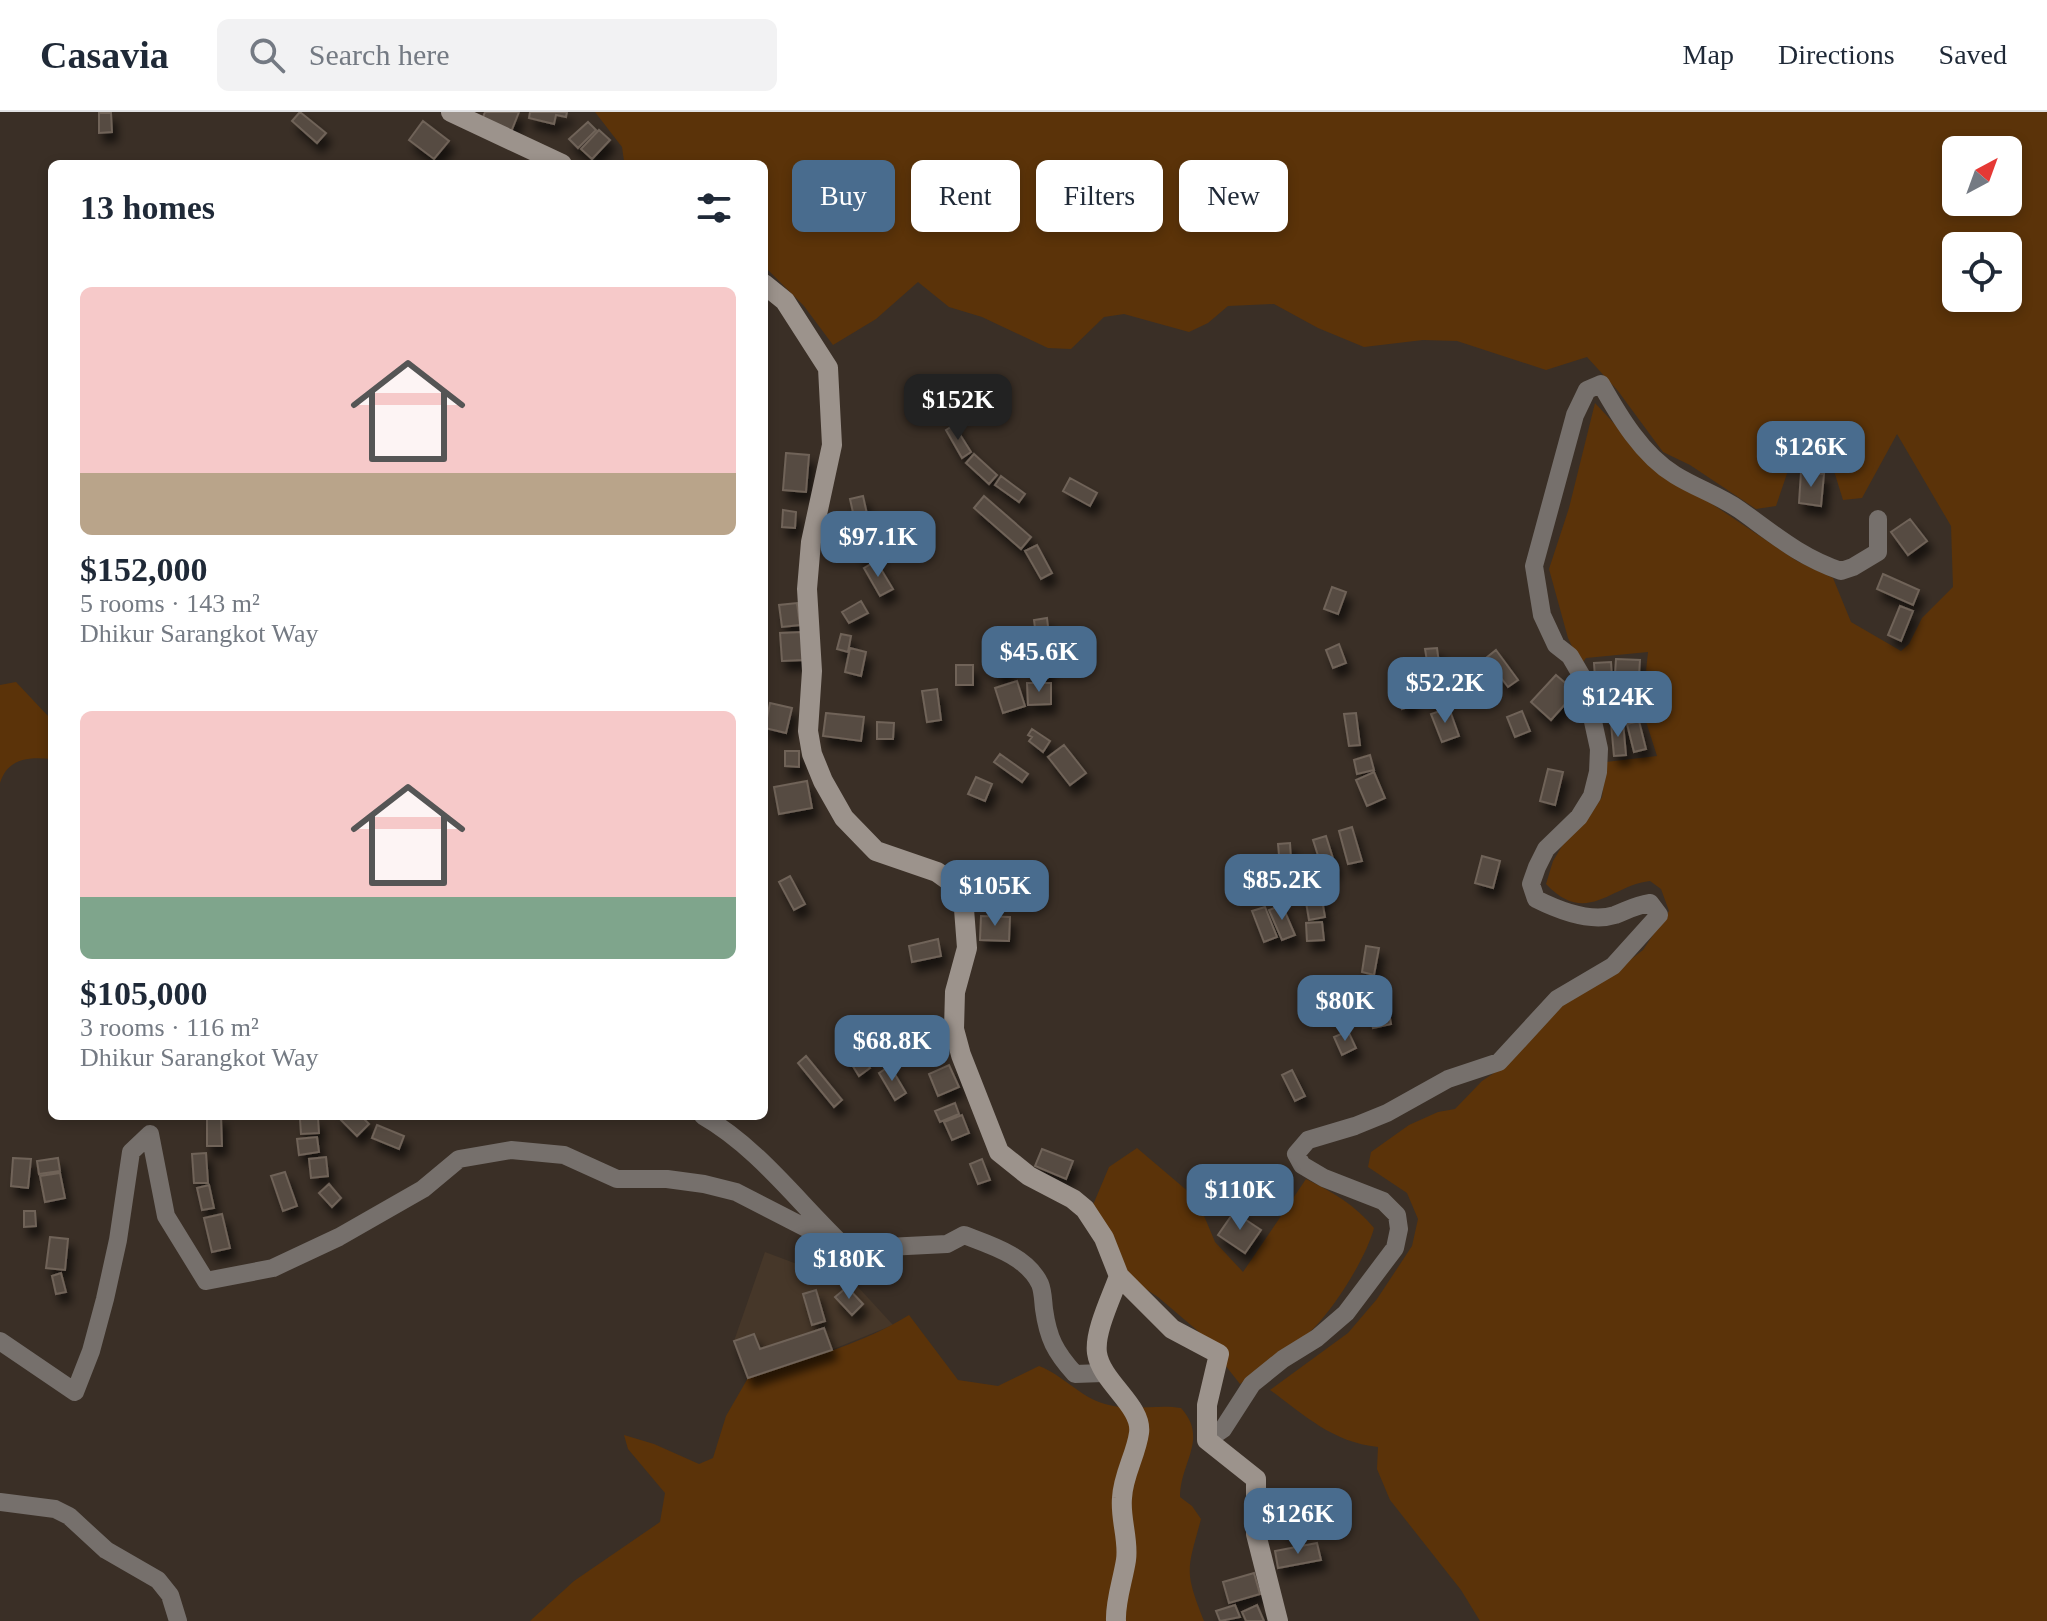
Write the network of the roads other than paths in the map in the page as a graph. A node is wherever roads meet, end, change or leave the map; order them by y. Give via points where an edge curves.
1 (451, 112) edge
2 (553, 160) edge
3 (768, 287) edge
4 (1878, 519) dead end
5 (710, 1120) edge
6 (847, 1249) junction
7 (1119, 1276) junction
8 (0, 1341) edge
9 (1103, 1373) junction
10 (1207, 1440) junction
11 (0, 1502) edge
12 (178, 1621) edge
13 (1116, 1621) edge
14 (1278, 1621) edge

1 - 2 street
3 - 7 street via 785,301 828,368 832,445 811,542 807,589 812,754 837,806 860,837 895,860 937,872 958,892 967,948 955,992 954,1029 991,1136 1009,1162 1085,1209
4 - 10 street via 1878,552 1866,560 1841,571 1813,561 1739,509 1673,474 1642,445 1601,384 1587,390 1575,415 1534,566 1542,615 1556,645 1570,656 1584,680 1599,749 1598,772 1592,796 1546,849 1531,884 1536,899 1585,917 1612,916 1650,903 1659,915 1613,966 1557,999 1499,1062 1448,1079 1387,1113 1308,1140 1296,1154 1302,1165 1383,1201 1397,1215 1395,1248 1346,1313 1252,1384 1223,1429
5 - 6 street via 760,1161
6 - 8 street via 736,1192 667,1179 617,1179 564,1155 511,1150 459,1159 423,1189 273,1268 206,1281 166,1216 150,1134 131,1152 105,1299 75,1392
6 - 9 street via 947,1244 964,1235 1003,1251 1040,1285 1047,1330 1058,1355 1075,1374
7 - 9 street via 1098,1338
7 - 10 street via 1172,1329 1219,1354 1207,1405
9 - 13 street via 1139,1422 1122,1499 1127,1557
10 - 14 street via 1256,1479 1256,1534
11 - 12 street via 55,1509 69,1516 106,1550 158,1580 170,1595

